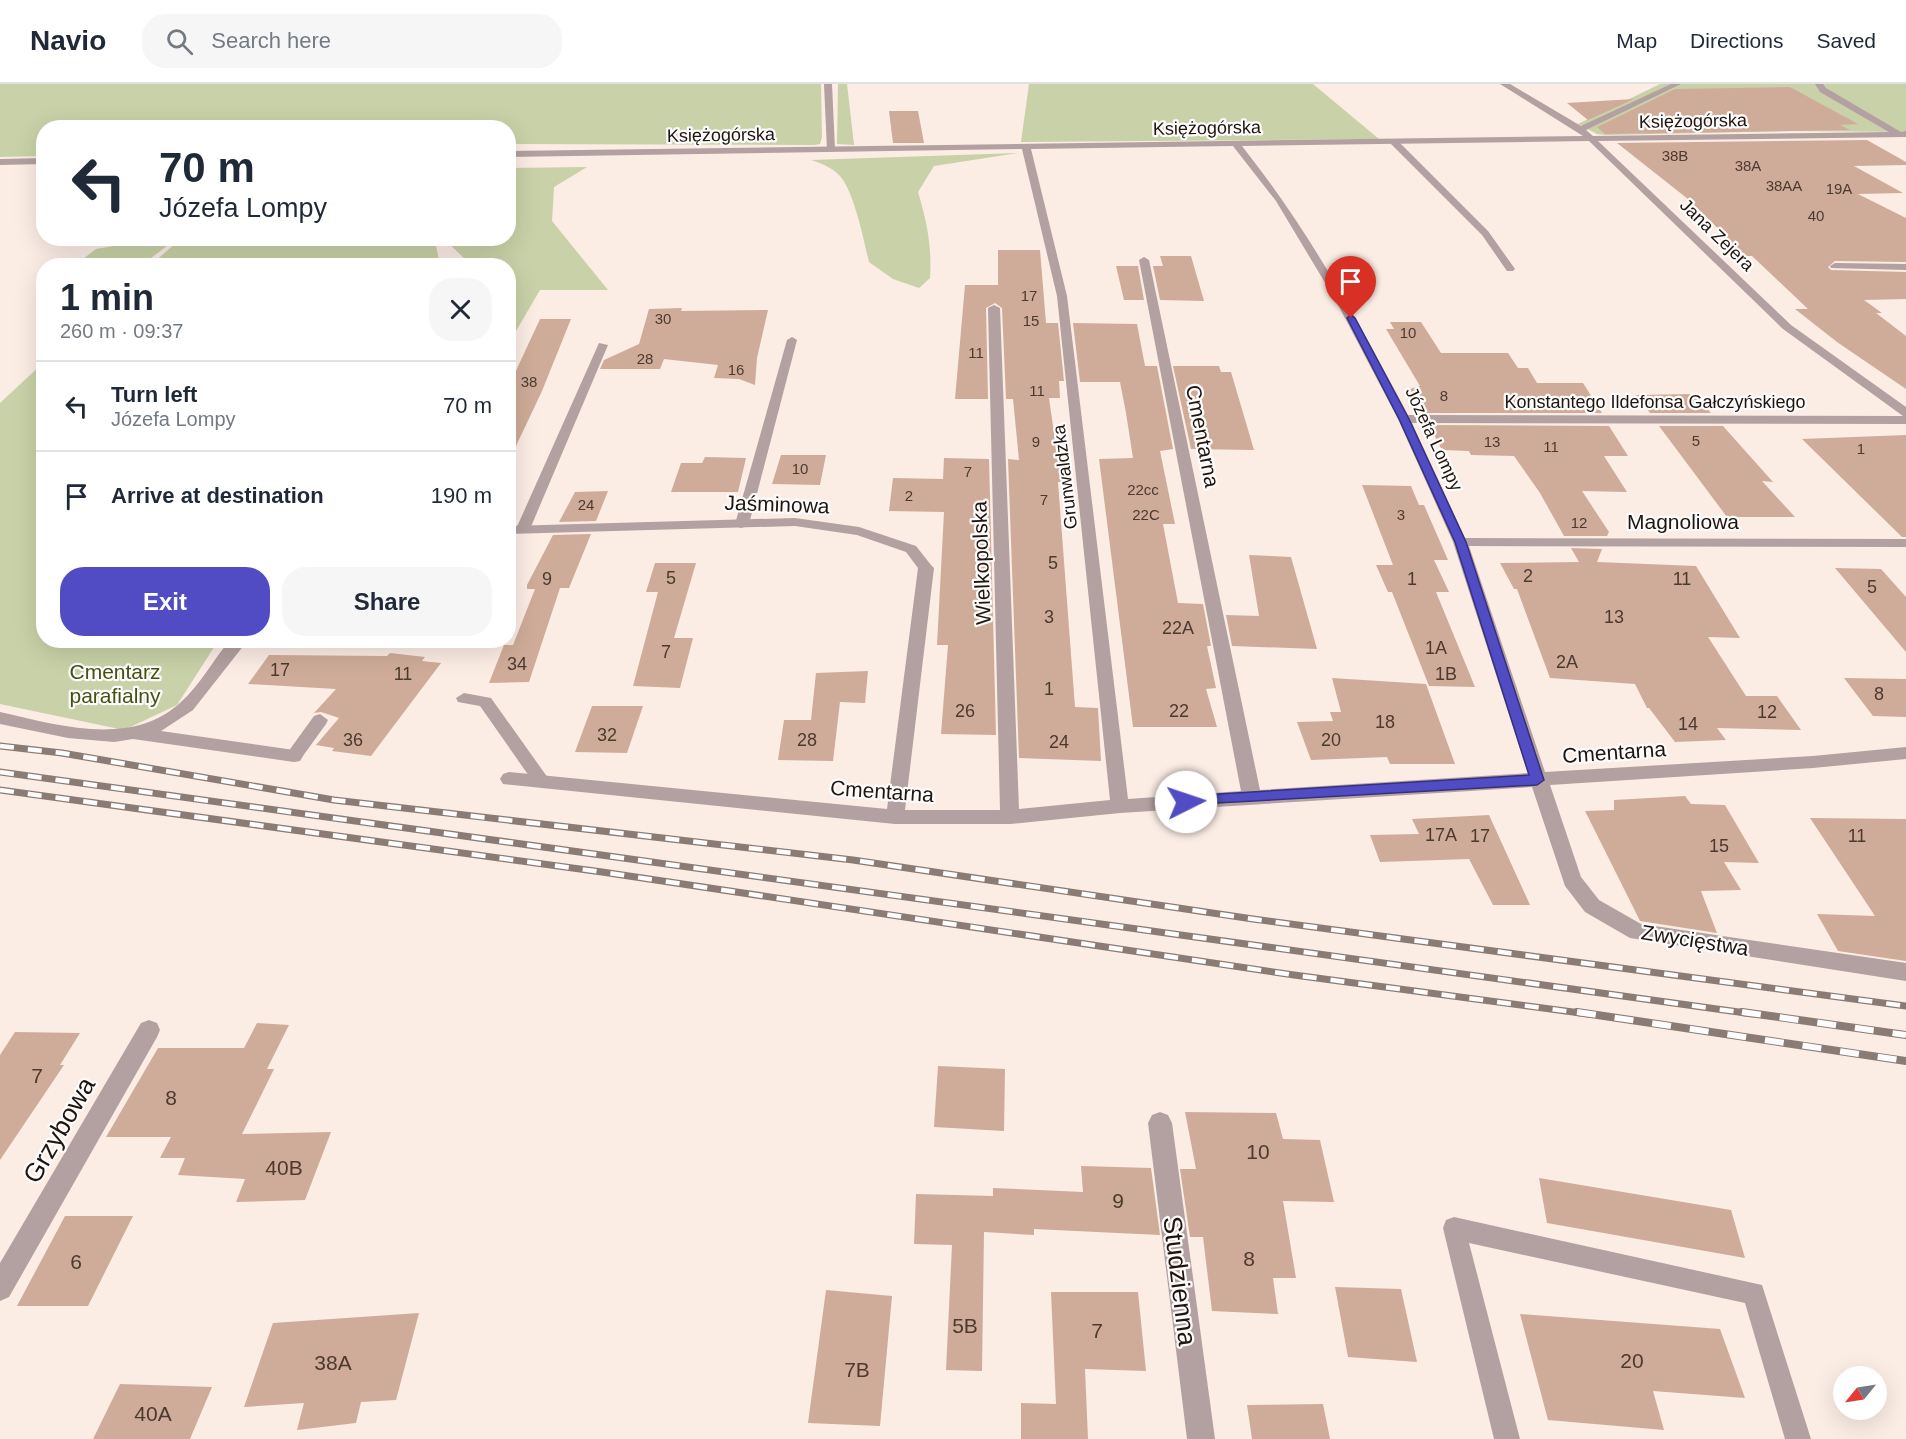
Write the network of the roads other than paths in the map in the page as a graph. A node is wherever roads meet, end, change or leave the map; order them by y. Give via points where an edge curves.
1 (828, 84) edge
2 (1504, 84) edge
3 (1677, 84) edge
4 (1817, 84) edge
5 (1581, 129) junction
6 (1904, 136) edge
7 (1592, 140) junction
8 (1394, 142) junction
9 (1236, 144) junction
10 (1026, 147) junction
11 (831, 150) junction
12 (516, 154) edge
13 (36, 161) edge
14 (0, 162) edge
15 (1144, 260) dead end
16 (1835, 266) dead end
17 (1906, 267) edge
18 (1510, 269) dead end
19 (994, 308) dead end
20 (792, 340) dead end
21 (603, 345) dead end
22 (1906, 413) edge
23 (1404, 419) junction
24 (1906, 420) edge
25 (742, 524) junction
26 (516, 530) edge
27 (1460, 542) junction
28 (1906, 543) edge
29 (234, 648) edge
30 (464, 698) dead end
31 (0, 718) edge
32 (320, 720) dead end
33 (136, 734) junction
34 (1906, 753) edge
35 (294, 756) joint
36 (509, 779) dead end
37 (1537, 780) junction
38 (542, 782) junction
39 (1252, 798) junction
40 (1120, 806) junction
41 (895, 817) junction
42 (1010, 818) junction
43 (1906, 972) edge
44 (149, 1030) dead end
45 (1160, 1124) dead end
46 (0, 1288) edge
47 (1201, 1439) edge
48 (1507, 1439) edge
49 (1798, 1439) edge

1 - 11 lane
2 - 5 street, Jana Zejera
3 - 5 street
4 - 6 street
5 - 7 street, Jana Zejera
6 - 7 street, Księżogórska
7 - 8 street, Księżogórska
7 - 22 street, Jana Zejera via 1787,327
8 - 9 street, Księżogórska
8 - 18 lane via 1485,233
9 - 10 street, Księżogórska
9 - 23 street, Józefa Lompy via 1280,200 1336,291
10 - 11 street, Księżogórska
10 - 40 street, Grunwaldzka via 1062,296
11 - 12 street, Księżogórska
13 - 14 street
15 - 39 street, Cmentarna
16 - 17 street
19 - 42 street, Wielkopolska
20 - 25 lane
21 - 26 lane
23 - 24 street, Konstantego Ildefonsa Gałczyńskiego
23 - 27 street, Józefa Lompy
25 - 26 street, Jaśminowa
25 - 41 street, Jaśminowa via 795,522 859,531 910,549 926,568
27 - 28 street, Magnoliowa
27 - 37 street, Józefa Lompy
29 - 33 street via 177,715
30 - 38 lane via 485,702
31 - 33 street via 61,731
32 - 35 lane
33 - 35 street
34 - 37 street, Cmentarna
36 - 38 street, Cmentarna
37 - 39 street, Cmentarna
37 - 43 street, Zwycięstwa via 1572,880 1592,906 1637,932
38 - 41 street, Cmentarna
39 - 40 street, Cmentarna
40 - 42 street, Cmentarna
41 - 42 street, Cmentarna
44 - 46 street, Grzybowa
45 - 47 street, Studzienna
48 - 49 lane via 1454,1228 1754,1293

